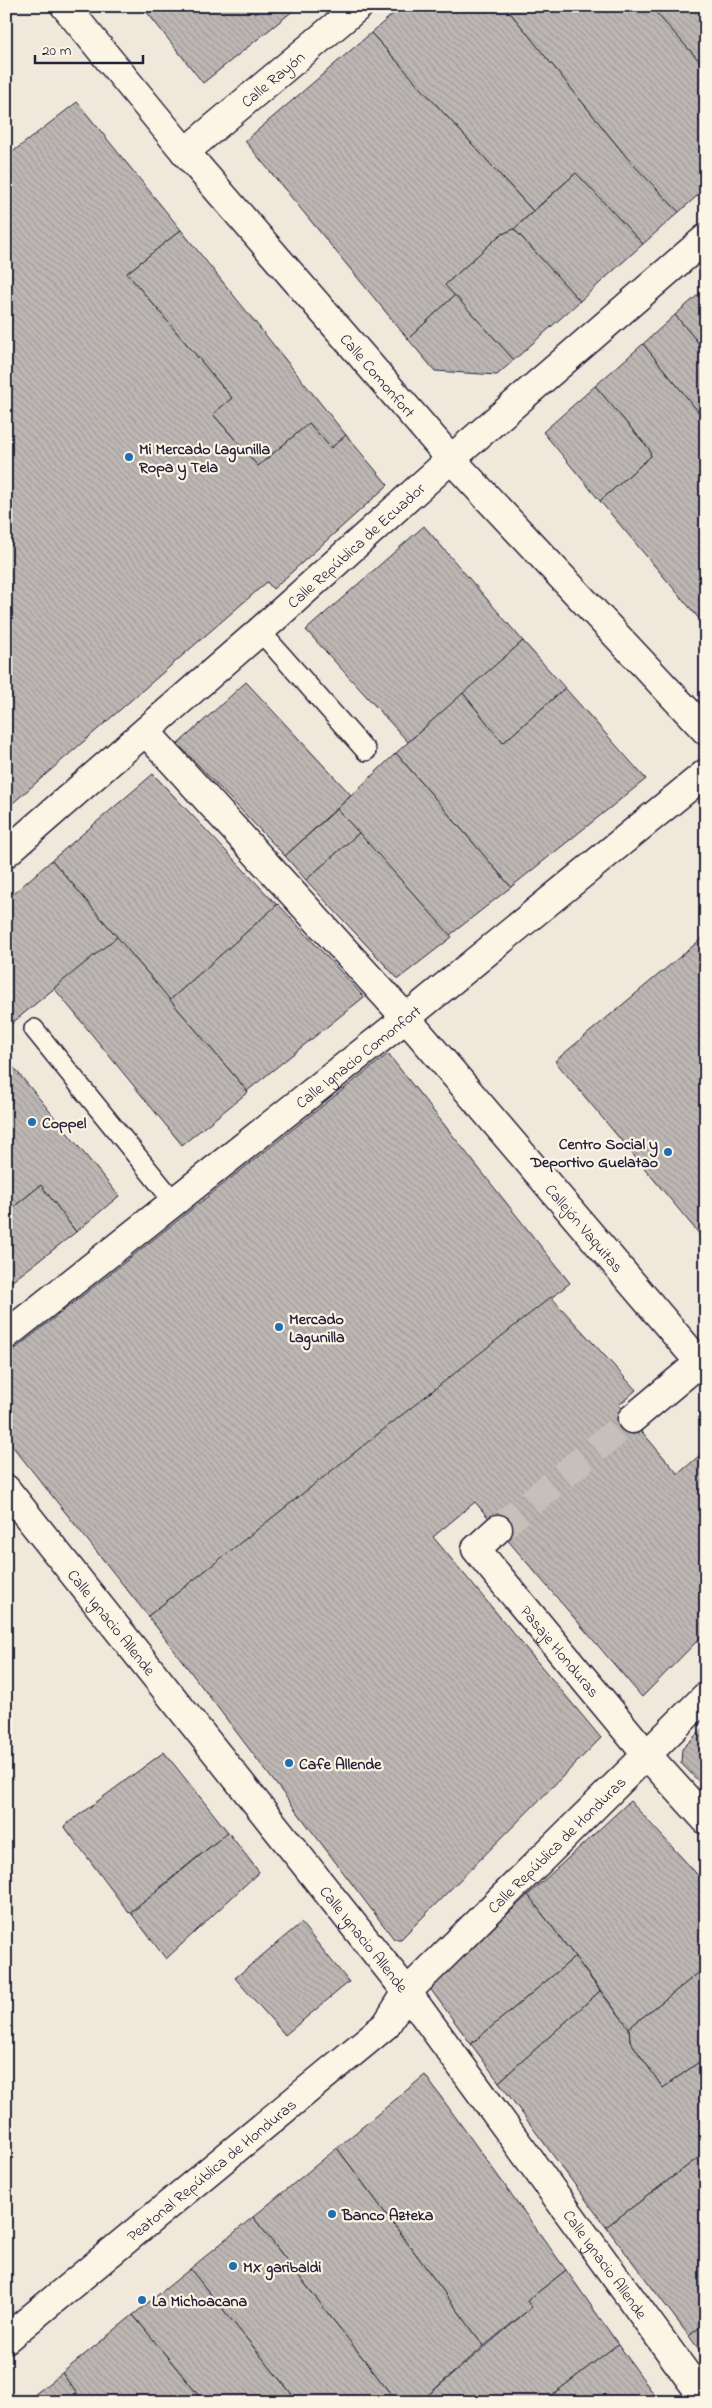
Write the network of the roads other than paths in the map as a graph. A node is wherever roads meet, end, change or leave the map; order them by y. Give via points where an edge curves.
1 (65, 6) edge
2 (359, 6) edge
3 (185, 152) junction
4 (706, 238) edge
5 (451, 459) junction
6 (260, 631) junction
7 (706, 731) edge
8 (146, 732) junction
9 (366, 751) dead end
10 (706, 772) edge
11 (6, 854) edge
12 (406, 1018) junction
13 (34, 1029) dead end
14 (175, 1203) junction
15 (6, 1334) edge
16 (702, 1367) edge
17 (632, 1419) tunnel mouth
18 (6, 1489) edge
19 (498, 1529) tunnel mouth
20 (706, 1696) edge
21 (646, 1754) junction
22 (706, 1820) edge
23 (407, 1992) junction
24 (6, 2339) edge
25 (706, 2401) edge

1 - 3 street, Calle Comonfort
2 - 3 street, Calle Rayón
3 - 5 street, Calle Comonfort
4 - 5 street, Calle República de Ecuador
5 - 6 street, Calle República de Ecuador
5 - 7 street, Calle Comonfort
6 - 8 street, Calle República de Ecuador
6 - 9 lane
8 - 11 street, Calle República de Ecuador
8 - 12 street, Callejón Vaquitas
10 - 12 street, Calle Ignacio Comonfort
12 - 14 street, Calle Ignacio Comonfort
12 - 16 street, Callejón Vaquitas
13 - 14 lane
14 - 15 street, Calle Ignacio Comonfort
16 - 17 street
18 - 23 street, Calle Ignacio Allende
19 - 21 street, Pasaje Honduras via 476,1549
20 - 21 street, Calle República de Honduras
21 - 22 street, Pasaje Honduras
21 - 23 street, Calle República de Honduras
23 - 24 street, Peatonal República de Honduras via 386,2025
23 - 25 street, Calle Ignacio Allende

